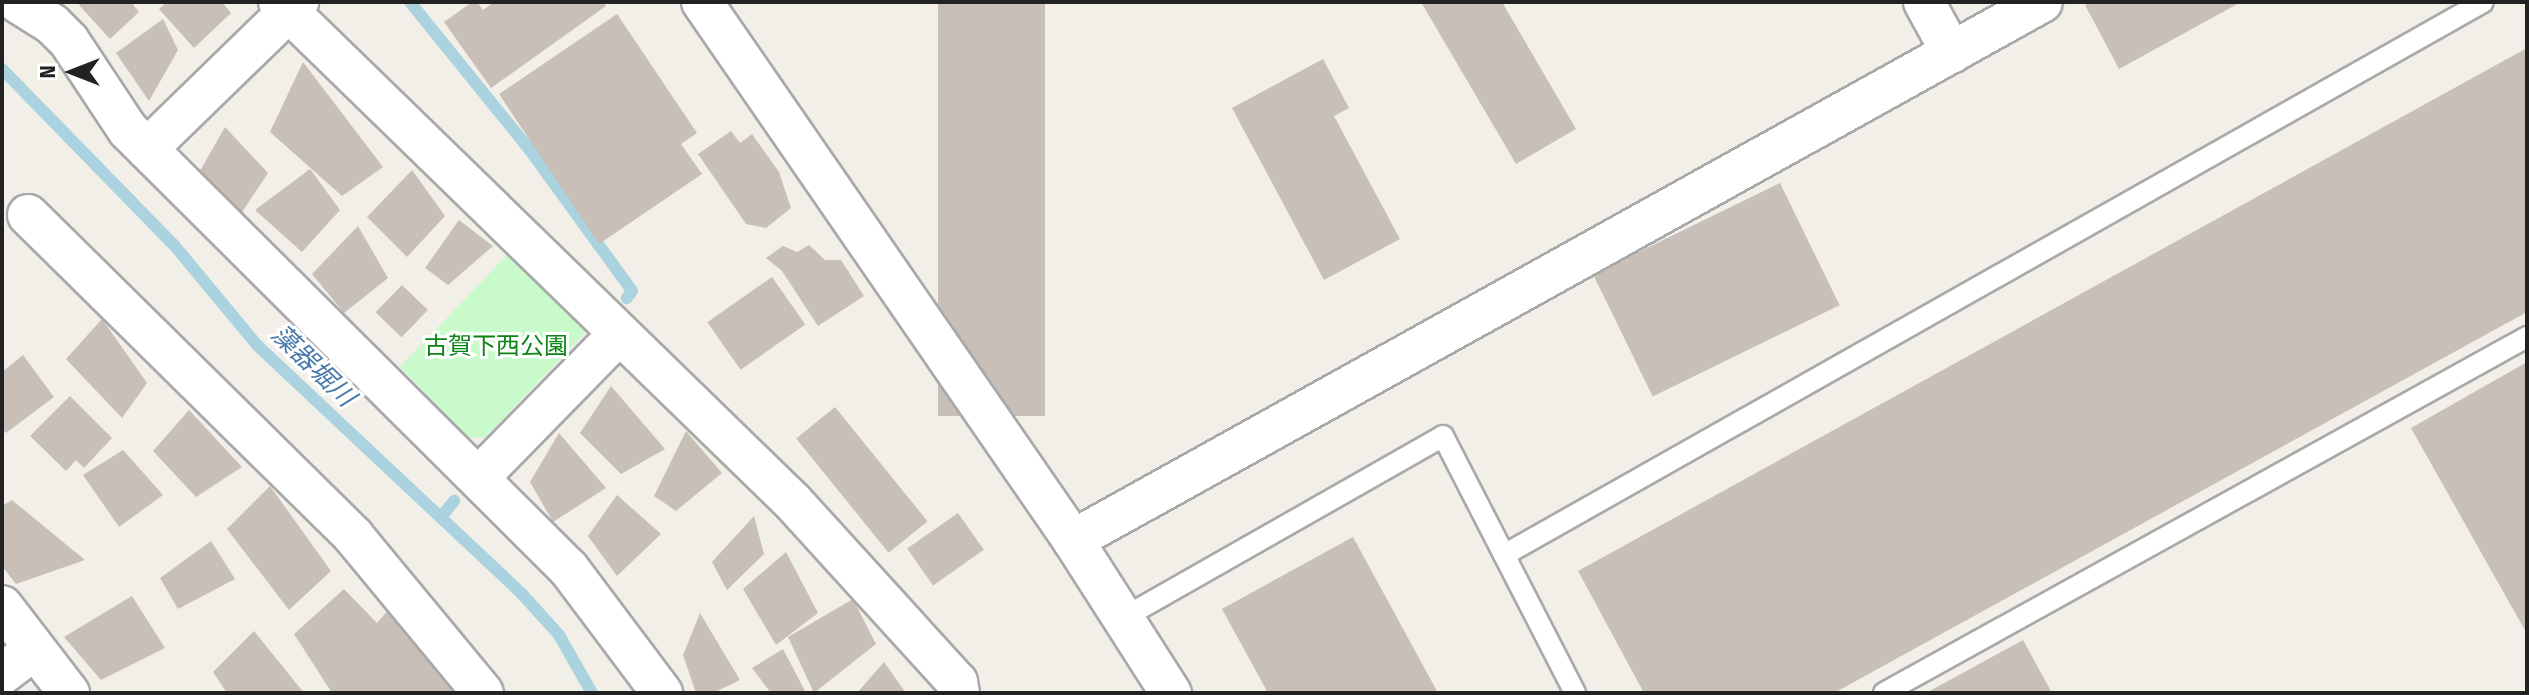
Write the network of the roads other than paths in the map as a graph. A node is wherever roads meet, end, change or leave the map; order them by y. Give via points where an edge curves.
1 (17, 2) edge
2 (702, 2) edge
3 (1924, 2) edge
4 (2042, 2) edge
5 (2483, 2) edge
6 (288, 5) edge
7 (1952, 53) junction
8 (147, 149) junction
9 (28, 215) dead end
10 (618, 335) junction
11 (2527, 337) edge
12 (478, 478) junction
13 (1073, 540) junction
14 (1504, 555) junction
15 (2, 606) edge
16 (1123, 618) junction
17 (35, 649) junction
18 (2, 674) edge
19 (69, 693) edge
20 (483, 693) edge
21 (662, 693) edge
22 (959, 693) edge
23 (1171, 693) edge
24 (1575, 693) edge
25 (1884, 693) edge

1 - 8 street via 69,41 128,130
2 - 13 street
3 - 7 street
4 - 7 street
5 - 14 lane
6 - 8 street
6 - 10 street
7 - 13 street
8 - 12 street
9 - 20 street via 354,537
10 - 12 street
10 - 22 street via 793,502 957,682
11 - 25 lane
12 - 21 street via 569,569
13 - 16 street
14 - 16 lane via 1443,436
14 - 24 lane
15 - 17 street
16 - 23 street
17 - 18 street
17 - 19 street

